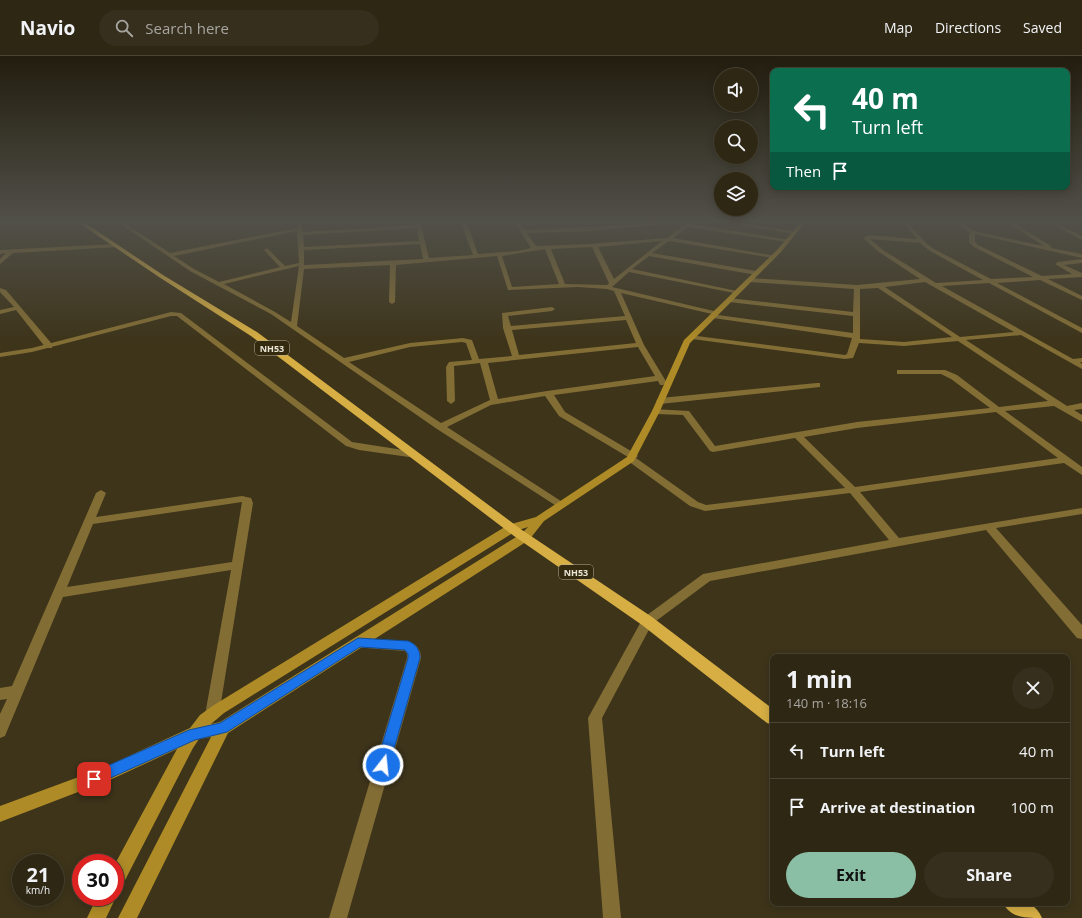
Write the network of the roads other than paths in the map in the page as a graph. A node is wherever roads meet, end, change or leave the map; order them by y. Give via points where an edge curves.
1 (140, 261) edge
2 (179, 261) edge
3 (278, 261) edge
4 (301, 261) edge
5 (413, 261) edge
6 (501, 261) edge
7 (553, 261) edge
8 (601, 261) edge
9 (639, 261) edge
10 (689, 261) edge
11 (768, 261) edge
12 (898, 261) edge
13 (953, 261) edge
14 (1006, 261) edge
15 (1080, 261) edge
16 (393, 263) junction
17 (301, 266) junction
18 (284, 268) junction
19 (627, 270) junction
20 (756, 273) junction
21 (1081, 275) edge
22 (1038, 278) junction
23 (750, 280) junction
24 (926, 280) junction
25 (989, 281) junction
26 (218, 284) junction
27 (610, 284) junction
28 (936, 285) junction
29 (563, 286) junction
30 (879, 286) junction
31 (857, 287) junction
32 (0, 290) edge
33 (617, 290) junction
34 (736, 293) junction
35 (1082, 298) edge
36 (729, 300) junction
37 (392, 302) dead end
38 (18, 308) junction
39 (552, 309) dead end
40 (0, 312) edge
41 (856, 314) junction
42 (715, 315) junction
43 (629, 318) junction
44 (293, 327) junction
45 (507, 328) junction
46 (1082, 331) edge
47 (1023, 333) junction
48 (692, 337) junction
49 (856, 339) junction
50 (961, 340) junction
51 (640, 344) junction
52 (49, 346) junction
53 (0, 355) edge
54 (516, 357) junction
55 (479, 360) junction
56 (1082, 360) edge
57 (343, 361) junction
58 (1072, 361) junction
59 (1082, 367) edge
60 (900, 372) dead end
61 (660, 378) junction
62 (817, 386) dead end
63 (666, 388) junction
64 (547, 393) junction
65 (451, 401) dead end
66 (660, 401) junction
67 (494, 402) junction
68 (1056, 402) junction
69 (1082, 406) edge
70 (998, 409) junction
71 (1067, 409) junction
72 (656, 411) junction
73 (1082, 419) edge
74 (440, 427) junction
75 (797, 435) junction
76 (416, 455) junction
77 (632, 457) junction
78 (1067, 460) junction
79 (1082, 472) edge
80 (852, 490) junction
81 (101, 493) dead end
82 (562, 505) junction
83 (1081, 512) edge
84 (540, 519) junction
85 (90, 521) junction
86 (988, 526) junction
87 (512, 528) junction
88 (525, 537) junction
89 (897, 542) junction
90 (237, 565) junction
91 (60, 593) junction
92 (647, 621) junction
93 (1082, 634) edge
94 (358, 643) junction
95 (17, 691) junction
96 (0, 694) edge
97 (212, 715) junction
98 (770, 716) edge
99 (223, 728) junction
100 (0, 731) edge
101 (193, 734) junction
102 (0, 814) edge
103 (124, 865) edge
104 (102, 906) edge
105 (1017, 906) edge
106 (96, 918) edge
107 (127, 918) edge
108 (338, 918) edge
109 (612, 918) edge
110 (1032, 918) edge

1 - 76 highway, NH53 via 254,334
2 - 26 street
3 - 18 street
4 - 17 street
5 - 16 street
6 - 29 street via 510,289
7 - 29 street
8 - 27 street
9 - 19 street
10 - 20 street
11 - 20 main road
12 - 24 street
13 - 25 street
14 - 22 street
15 - 21 street via 1058,264
16 - 17 street
16 - 37 street
17 - 18 street
17 - 44 street via 300,290
18 - 26 street
19 - 27 street
19 - 34 street
20 - 23 main road
21 - 22 street
22 - 25 street
22 - 35 street
23 - 31 street
23 - 34 main road
24 - 28 street
24 - 30 street
25 - 28 street
25 - 46 street
26 - 44 street
27 - 29 street
27 - 33 street
28 - 47 street
30 - 31 street
30 - 50 street
31 - 41 street
32 - 38 street via 4,291
33 - 42 street
33 - 43 street
34 - 36 main road
36 - 41 street
36 - 42 main road
38 - 40 street
38 - 52 street
39 - 45 street via 504,314
41 - 49 street
42 - 48 main road
42 - 49 street
43 - 45 street
43 - 51 street
44 - 57 street
45 - 54 street
47 - 50 street
47 - 58 street
48 - 49 street via 836,357 850,356
48 - 63 main road via 687,342
49 - 50 street via 904,344
50 - 68 street
51 - 54 street
51 - 61 street
52 - 53 street
52 - 76 street via 171,314 180,314 349,444
54 - 55 street
55 - 57 street via 469,342 462,340 410,345
55 - 65 street via 450,366
55 - 67 street
56 - 58 street
57 - 74 street
58 - 59 street
60 - 70 street via 947,373
61 - 63 street
61 - 64 street
62 - 66 street
63 - 66 main road
64 - 67 street
64 - 77 street via 562,414
66 - 72 main road
67 - 74 street via 482,405
68 - 70 street
68 - 71 street
69 - 71 street
70 - 75 street via 857,425
70 - 78 street
71 - 73 street
72 - 75 street via 686,413 713,450
72 - 77 main road
74 - 82 street
75 - 80 street
76 - 87 highway, NH53
77 - 80 street via 694,504 705,508
77 - 82 main road
78 - 79 street
78 - 80 street
80 - 89 street
81 - 85 street
82 - 84 main road
83 - 86 street
84 - 87 main road
84 - 88 main road
85 - 90 street via 245,499 248,503
85 - 91 street
86 - 89 street
86 - 93 street
87 - 88 highway, NH53
87 - 97 main road
88 - 92 highway, NH53
88 - 94 main road
89 - 92 street via 707,577
90 - 91 street
90 - 97 street
91 - 95 street
92 - 98 highway, NH53
92 - 109 street via 595,718
94 - 99 main road
94 - 108 street via 408,646 414,652 414,658
95 - 96 street
95 - 100 street
97 - 101 main road
99 - 101 main road
99 - 107 main road
101 - 102 main road via 107,774
101 - 103 main road
104 - 106 main road
105 - 110 highway

